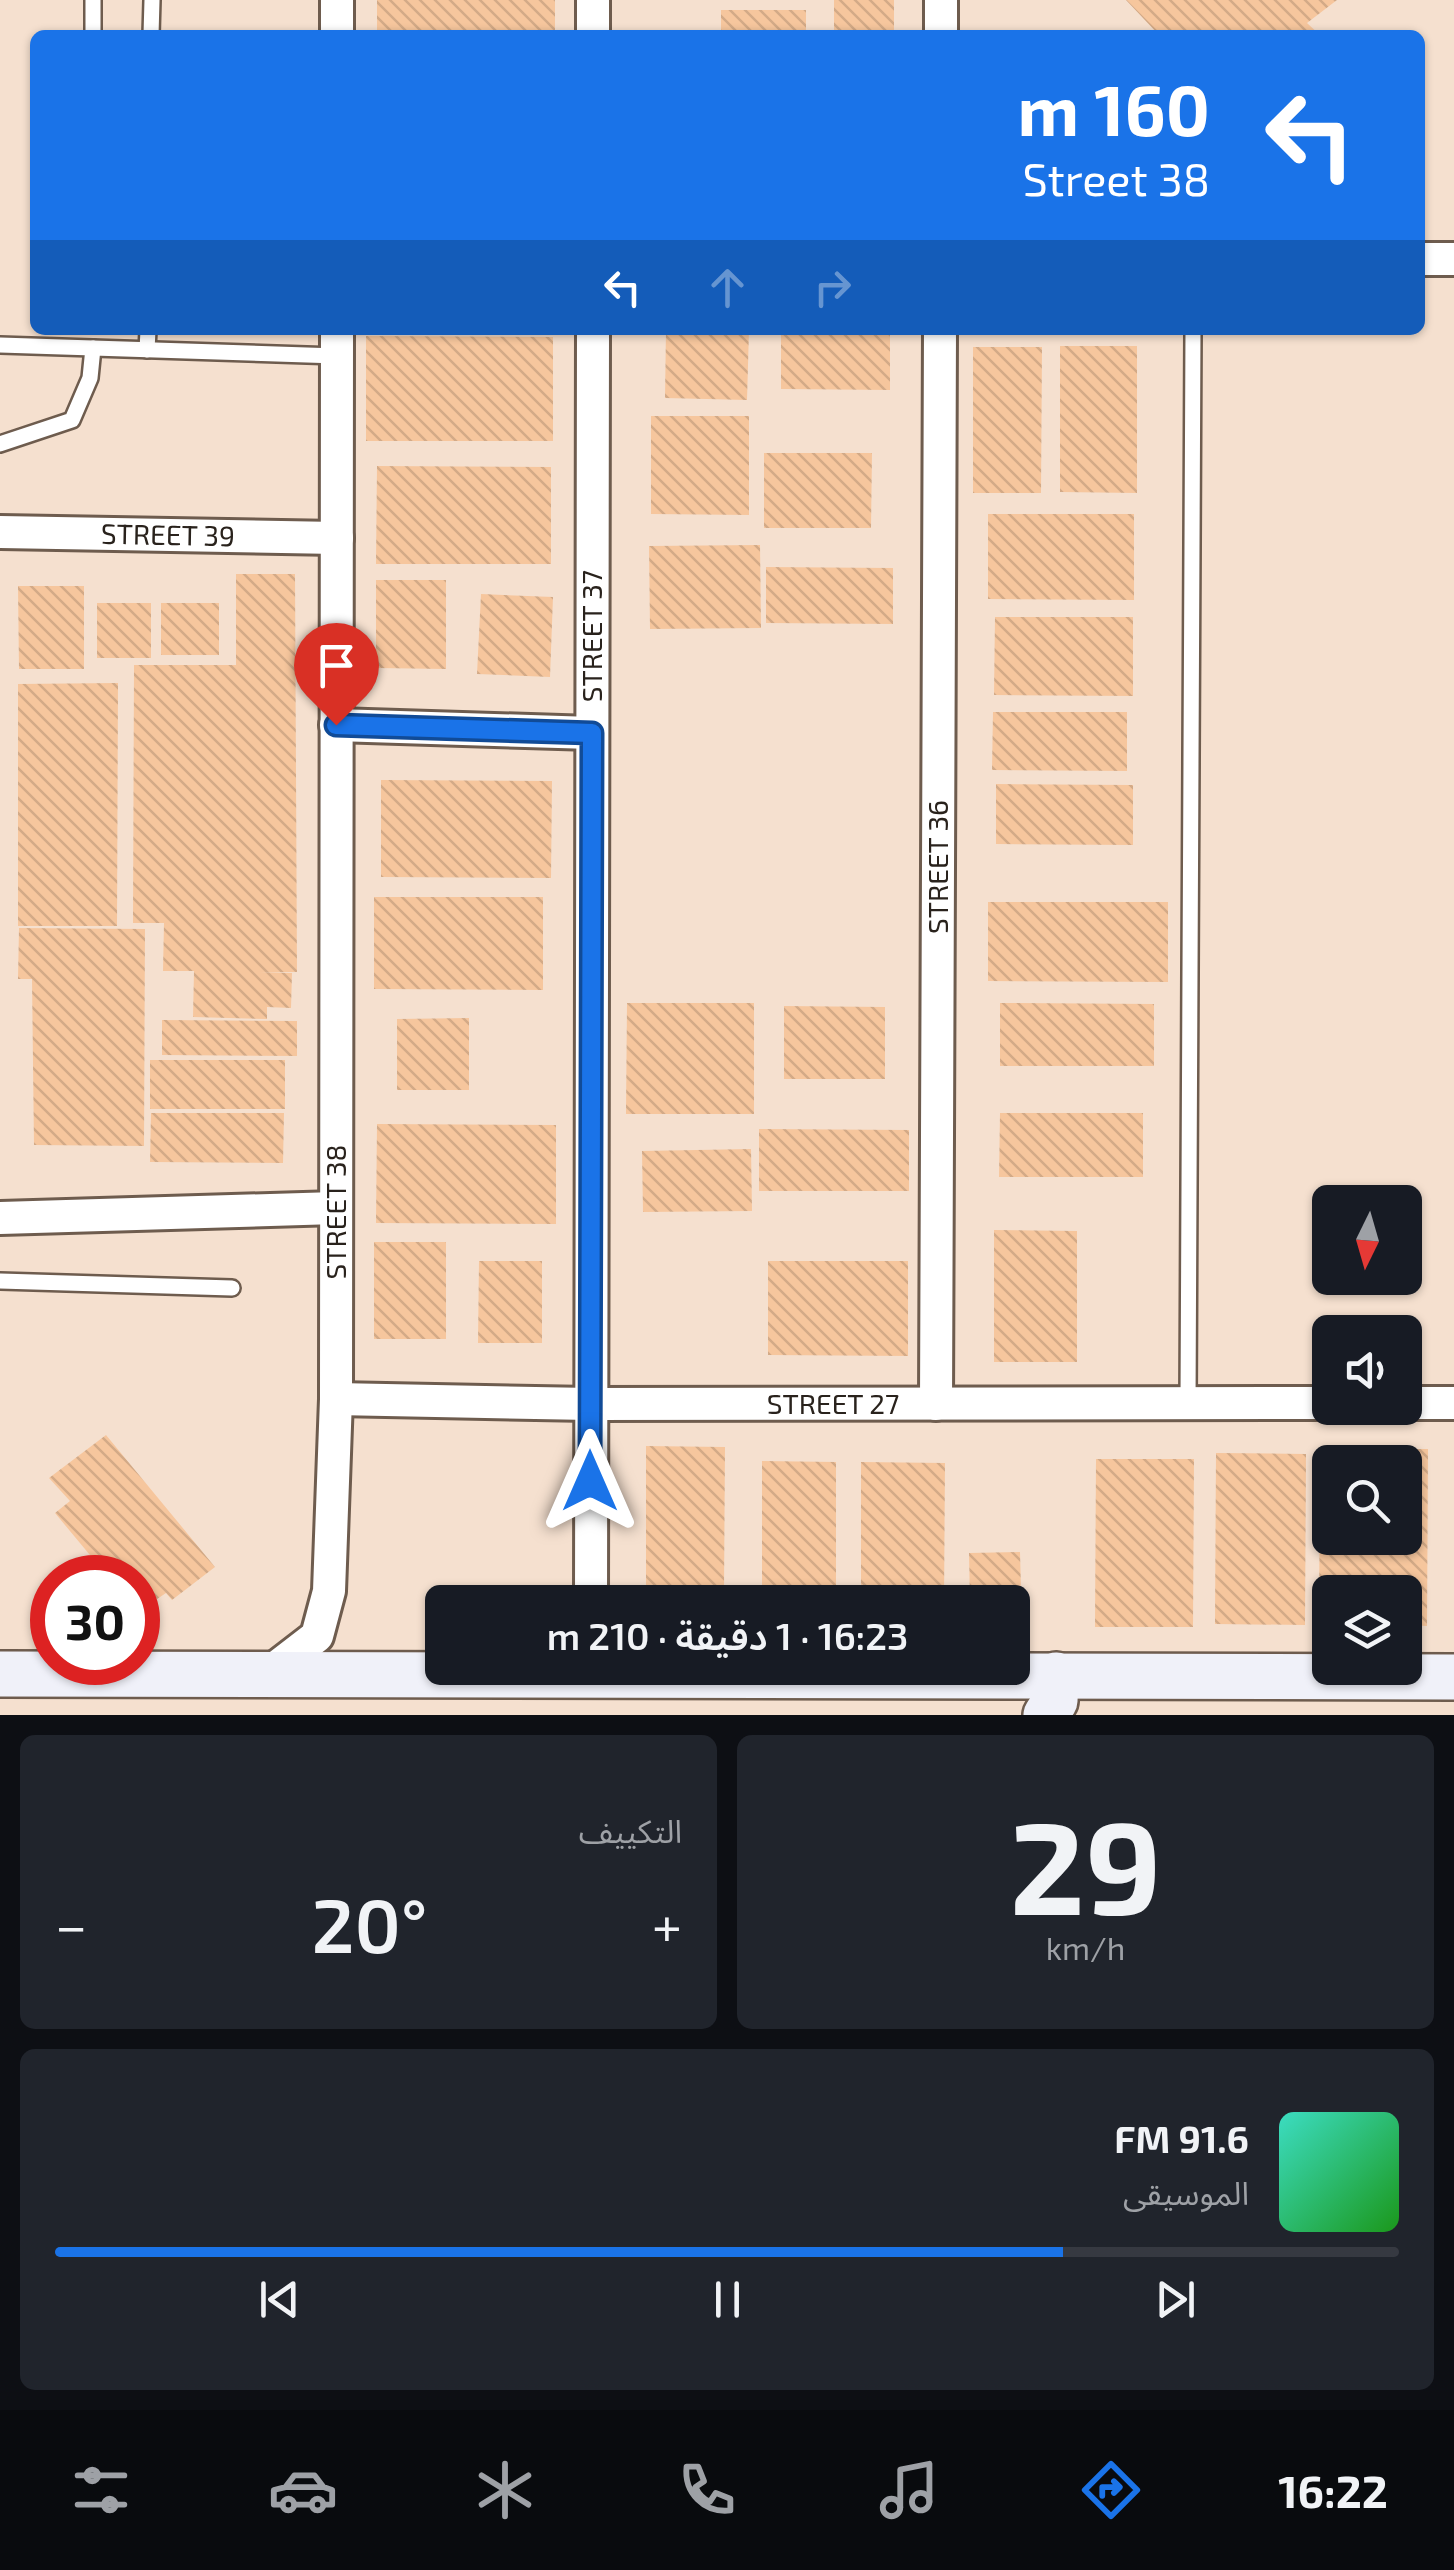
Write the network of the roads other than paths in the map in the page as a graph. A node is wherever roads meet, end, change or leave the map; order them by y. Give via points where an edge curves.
1 (93, 0) edge
2 (152, 0) edge
3 (337, 0) edge
4 (593, 0) edge
5 (941, 0) edge
6 (93, 30) edge
7 (151, 30) edge
8 (337, 30) edge
9 (593, 30) edge
10 (941, 30) edge
11 (1425, 259) edge
12 (1454, 259) edge
13 (148, 335) edge
14 (593, 335) edge
15 (940, 335) edge
16 (1193, 335) edge
17 (337, 343) edge
18 (0, 345) edge
19 (93, 348) junction
20 (148, 350) junction
21 (0, 444) edge
22 (0, 532) edge
23 (337, 538) junction
24 (336, 725) junction
25 (592, 733) junction
26 (336, 1208) junction
27 (0, 1218) edge
28 (0, 1281) edge
29 (232, 1288) dead end
30 (336, 1399) junction
31 (1188, 1403) junction
32 (1312, 1403) edge
33 (1422, 1403) edge
34 (1454, 1403) edge
35 (590, 1404) junction
36 (936, 1404) junction
37 (591, 1585) edge
38 (425, 1672) edge
39 (269, 1673) junction
40 (0, 1674) edge
41 (1454, 1677) edge
42 (893, 1685) edge
43 (1051, 1695) edge
44 (1112, 1696) edge

1 - 6 lane
2 - 7 lane
3 - 8 street
4 - 9 street
5 - 10 street
11 - 12 street
13 - 20 lane
14 - 25 street, STREET 37
15 - 36 street, STREET 36
16 - 31 lane
17 - 20 lane
17 - 23 street, STREET 38
18 - 19 lane
19 - 20 lane
19 - 21 lane via 90,378 72,420
22 - 23 street, STREET 39
23 - 24 street, STREET 38
24 - 25 street
24 - 26 street, STREET 38
25 - 35 street, STREET 37
26 - 27 street
26 - 30 street, STREET 38
28 - 29 lane
30 - 35 street, STREET 27
30 - 39 street, STREET 38 via 326,1616 310,1644
31 - 32 street, STREET 27
31 - 36 street, STREET 27
33 - 34 street
35 - 36 street, STREET 27
35 - 37 street, STREET 37
38 - 39 main road
39 - 40 main road
41 - 44 main road
42 - 43 main road
43 - 44 main road

